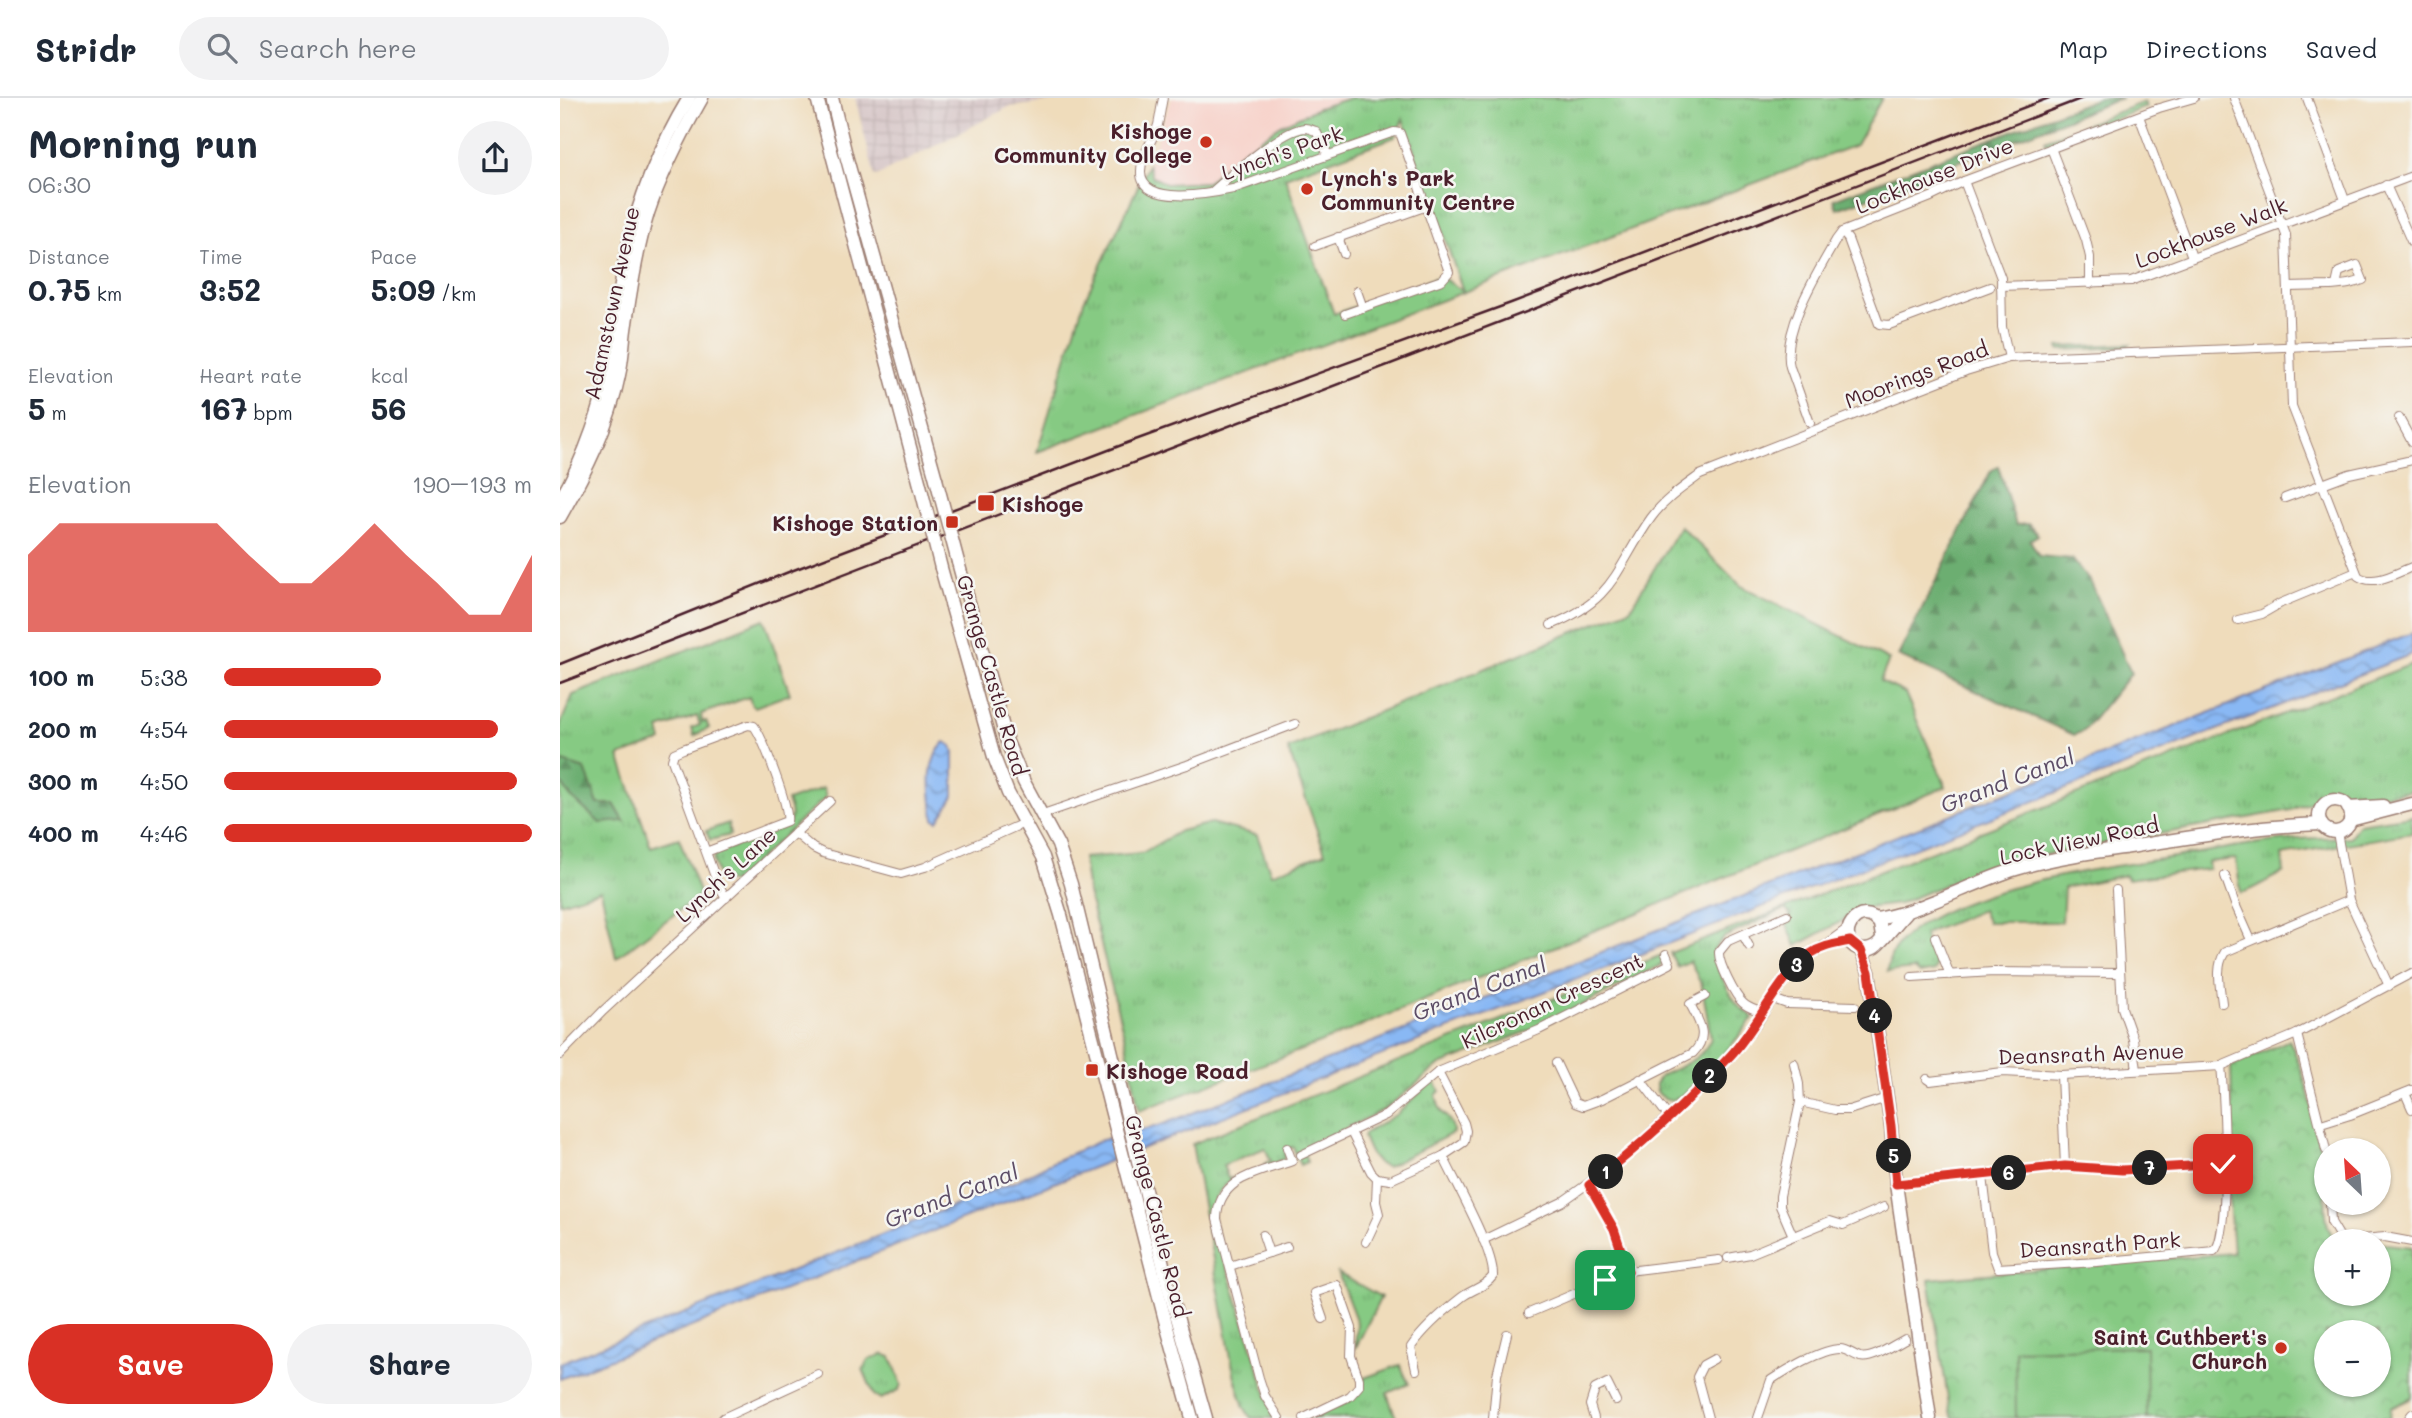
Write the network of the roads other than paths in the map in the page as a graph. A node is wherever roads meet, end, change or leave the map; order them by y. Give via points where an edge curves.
1 (690, 98) edge
2 (702, 98) edge
3 (817, 98) edge
4 (832, 98) edge
5 (1163, 98) edge
6 (2194, 98) edge
7 (2234, 98) edge
8 (2307, 98) edge
9 (2139, 116) junction
10 (2051, 148) junction
11 (1328, 155) junction
12 (2412, 176) edge
13 (1964, 181) junction
14 (2386, 185) junction
15 (1210, 194) junction
16 (2345, 200) junction
17 (1427, 206) junction
18 (2282, 223) junction
19 (1842, 232) junction
20 (1338, 237) junction
21 (2412, 243) edge
22 (1315, 246) dead end
23 (1344, 254) dead end
24 (2192, 257) junction
25 (2090, 284) junction
26 (2336, 285) dead end
27 (2001, 286) junction
28 (1990, 287) dead end
29 (2288, 287) junction
30 (1357, 291) dead end
31 (1363, 308) junction
32 (1345, 314) dead end
33 (2412, 342) edge
34 (2292, 345) junction
35 (2009, 358) junction
36 (2399, 418) dead end
37 (1810, 423) dead end
38 (2412, 442) edge
39 (2412, 460) edge
40 (2322, 484) junction
41 (2285, 498) dead end
42 (560, 500) edge
43 (560, 517) edge
44 (2412, 567) edge
45 (2356, 572) junction
46 (2238, 620) dead end
47 (1551, 625) dead end
48 (1295, 724) dead end
49 (830, 801) dead end
50 (2412, 804) edge
51 (2349, 814) junction
52 (1040, 815) junction
53 (2320, 818) junction
54 (1024, 823) junction
55 (2337, 832) junction
56 (795, 833) junction
57 (706, 852) junction
58 (2225, 876) dead end
59 (2116, 890) dead end
60 (726, 898) junction
61 (2350, 901) junction
62 (1905, 914) junction
63 (1787, 915) dead end
64 (1877, 919) junction
65 (1743, 934) junction
66 (1935, 937) dead end
67 (2252, 940) junction
68 (1863, 941) junction
69 (1749, 946) dead end
70 (1823, 947) junction
71 (1666, 954) dead end
72 (2119, 973) junction
73 (2412, 973) edge
74 (1950, 975) junction
75 (1912, 977) dead end
76 (2389, 986) junction
77 (1705, 996) dead end
78 (1773, 999) junction
79 (2222, 1003) dead end
80 (1856, 1006) dead end
81 (1764, 1013) junction
82 (2297, 1034) junction
83 (560, 1055) edge
84 (1556, 1063) dead end
85 (1794, 1063) dead end
86 (2221, 1066) junction
87 (2137, 1070) junction
88 (1438, 1072) junction
89 (2061, 1074) junction
90 (1640, 1079) junction
91 (1927, 1079) dead end
92 (2409, 1092) edge
93 (1887, 1098) junction
94 (1115, 1099) junction
95 (1800, 1102) junction
96 (2412, 1109) edge
97 (1668, 1116) junction
98 (2320, 1124) junction
99 (1351, 1132) junction
100 (2323, 1138) edge
101 (1287, 1148) dead end
102 (1301, 1155) dead end
103 (1443, 1156) junction
104 (2223, 1164) junction
105 (2065, 1166) junction
106 (1983, 1176) junction
107 (1377, 1178) junction
108 (1136, 1183) junction
109 (1896, 1184) junction
110 (1589, 1185) junction
111 (1884, 1207) dead end
112 (2332, 1215) edge
113 (1263, 1235) dead end
114 (1793, 1236) junction
115 (1483, 1240) junction
116 (1366, 1242) dead end
117 (2412, 1242) edge
118 (1287, 1247) dead end
119 (1269, 1253) junction
120 (1230, 1266) junction
121 (1628, 1271) junction
122 (1529, 1313) dead end
123 (1323, 1319) dead end
124 (1507, 1334) dead end
125 (1905, 1339) dead end
126 (1714, 1359) dead end
127 (1416, 1370) dead end
128 (818, 1374) dead end
129 (1616, 1401) dead end
130 (2412, 1414) edge
131 (1931, 1416) edge
132 (723, 1418) edge
133 (1192, 1418) edge
134 (1206, 1418) edge
135 (1279, 1418) edge
136 (1304, 1418) edge
137 (1493, 1418) edge
138 (1594, 1418) edge
139 (1708, 1418) edge
140 (1758, 1418) edge
141 (2409, 1418) edge

1 - 42 main road, Adamstown Avenue via 656,162 633,227 602,398
2 - 43 main road, Adamstown Avenue via 664,170 648,213 634,267 619,375 582,478
3 - 54 main road, Grange Castle Road, bridge via 994,757
4 - 52 main road, Grange Castle Road, bridge via 1007,742
5 - 15 street, Lynch's Park via 1140,172 1142,180 1168,195
6 - 9 street, Lockhouse Drive
7 - 18 street
8 - 16 street
9 - 10 street, Lockhouse Drive
9 - 24 street
10 - 13 street, Lockhouse Drive
10 - 25 street via 2086,240
11 - 15 street, Lynch's Park
11 - 15 street via 1316,131 1304,128 1258,153
11 - 17 street, Lynch's Park via 1400,133
12 - 14 street, Lockhouse Walk
13 - 19 street, Lockhouse Drive
13 - 27 street
14 - 16 street, Lockhouse Walk
14 - 21 street
16 - 18 street, Lockhouse Walk
17 - 20 street
17 - 31 street, Lynch's Park via 1448,266 1447,276
18 - 24 street, Lockhouse Walk
18 - 29 street
19 - 28 street via 1879,324 1889,325
19 - 37 street, Lockhouse Drive via 1803,303 1789,343 1790,367
20 - 22 street
20 - 23 street
24 - 25 street, Lockhouse Walk via 2131,281
25 - 27 street, Lockhouse Walk
26 - 29 street
27 - 35 street via 2002,327
29 - 34 street
30 - 31 street
31 - 32 street, Lynch's Park
33 - 34 street, Moorings Road
34 - 35 street, Moorings Road
34 - 40 street via 2292,406
35 - 47 street, Moorings Road via 1700,475 1652,517 1603,595
36 - 38 street
39 - 40 street
40 - 41 street
40 - 45 street
44 - 45 street via 2374,580 2361,579
45 - 46 street
48 - 52 street
49 - 56 street
50 - 51 main road, Lock View Road
51 - 53 main road, Lock View Road via 2345,804 2335,800 2325,803
51 - 55 main road via 2345,828
52 - 94 main road, Grange Castle Road via 1058,845 1069,878
53 - 55 main road via 2328,831
53 - 62 main road, Lock View Road via 2019,868
54 - 56 street, Lynch's Lane via 901,874 823,853
54 - 94 main road, Grange Castle Road via 1043,857
55 - 61 street
56 - 60 street, Lynch's Lane
57 - 57 street via 672,760 674,753 754,726 785,803 787,821
57 - 60 street
58 - 67 street
59 - 72 street
60 - 83 street, Lynch's Lane
61 - 67 street
61 - 76 street
62 - 64 main road, Lock View Road
62 - 68 main road, Lock View Road
63 - 65 street
64 - 68 main road via 1882,928
64 - 68 main road, Lock View Road via 1866,915 1851,923
65 - 69 street
65 - 81 street via 1724,944 1718,957 1744,1004
66 - 74 street
67 - 79 street via 2225,952 2220,961
68 - 70 street
68 - 70 street
68 - 93 main road
70 - 78 street via 1798,964
71 - 88 street, Kilcronan Crescent via 1670,964 1539,1030
72 - 74 street
72 - 87 street
73 - 76 street, Deansrath Avenue
74 - 75 street
76 - 82 street, Deansrath Avenue
77 - 90 street via 1690,1004 1703,1030 1700,1046
78 - 80 street via 1787,1004
78 - 81 street
81 - 97 street via 1732,1055
82 - 86 street, Deansrath Avenue
82 - 98 street
84 - 90 street via 1575,1103 1583,1106
85 - 95 street
86 - 87 street, Deansrath Avenue
86 - 104 street
87 - 89 street, Deansrath Avenue
88 - 99 street, Kilcronan Crescent via 1386,1115
88 - 103 street via 1466,1131 1464,1142
89 - 91 street, Deansrath Avenue via 2003,1072
89 - 105 street
90 - 97 street
92 - 96 street
92 - 98 street
93 - 95 street via 1849,1110
93 - 109 main road
94 - 108 main road, Grange Castle Road
95 - 114 street via 1780,1196
97 - 110 street
98 - 100 street
99 - 102 street, Kilcronan Crescent
99 - 107 street
101 - 120 street via 1292,1161 1241,1180 1224,1192 1217,1219
103 - 107 street via 1390,1180
103 - 115 street
104 - 105 street via 2122,1170
104 - 106 street, Deansrath Park via 2221,1238 2214,1251 1998,1268
105 - 106 street
106 - 109 street
107 - 116 street via 1379,1214
108 - 133 main road, Grange Castle Road via 1166,1324
108 - 134 main road, Grange Castle Road
109 - 131 main road
110 - 115 street
110 - 121 street via 1614,1229
111 - 114 street via 1843,1226 1830,1221
112 - 117 street via 2340,1237
113 - 119 street
114 - 121 street via 1750,1254
115 - 127 street via 1493,1276 1418,1337 1411,1347
118 - 119 street
119 - 120 street
120 - 135 street via 1259,1378
121 - 122 street
123 - 136 street via 1314,1293 1337,1285 1352,1328 1351,1356 1359,1386 1349,1396
124 - 137 street
125 - 140 street via 1867,1358 1843,1348 1794,1367 1771,1380
126 - 139 street via 1697,1377
128 - 132 street
129 - 138 street via 1607,1383 1595,1389 1590,1405
130 - 141 street

